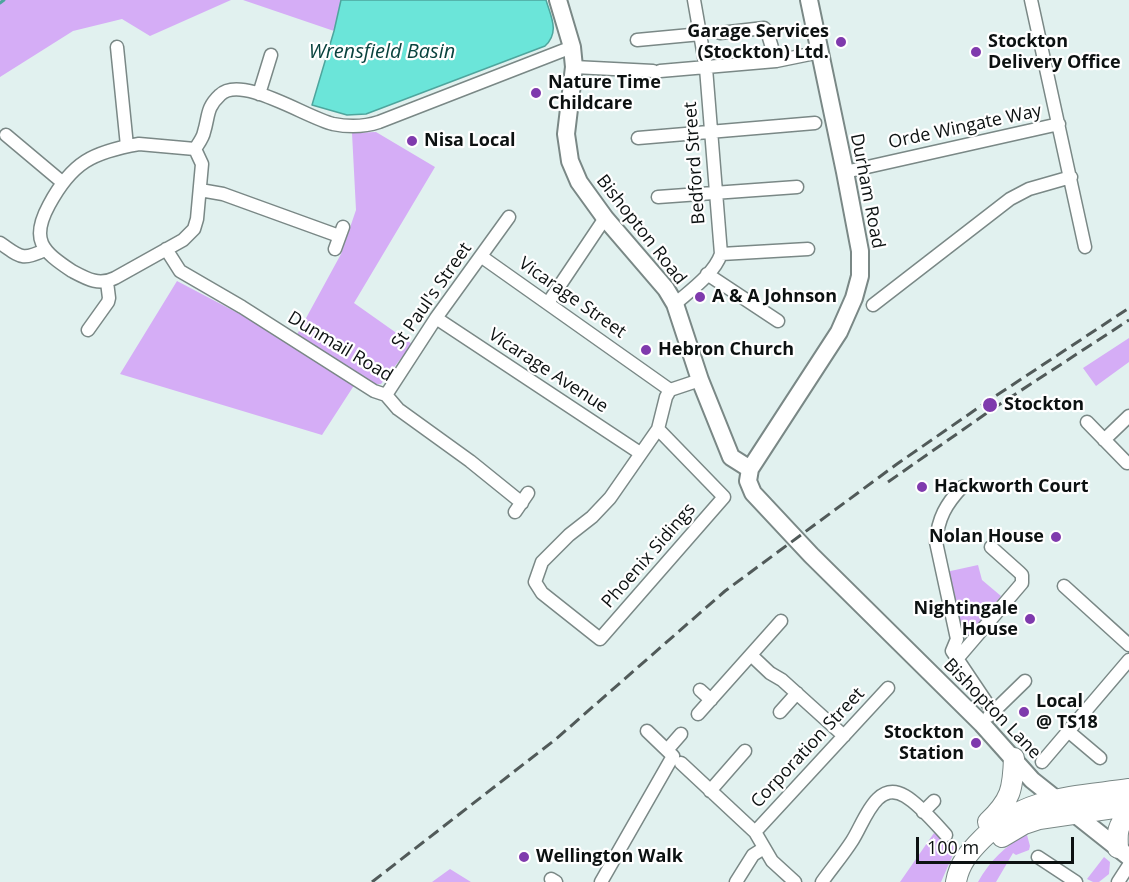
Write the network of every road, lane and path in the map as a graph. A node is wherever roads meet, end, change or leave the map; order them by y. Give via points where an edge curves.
1 (558, 0) edge
2 (694, 0) edge
3 (809, 0) edge
4 (1031, 0) edge
5 (720, 33) dead end
6 (701, 34) junction
7 (637, 40) dead end
8 (117, 47) dead end
9 (572, 47) junction
10 (820, 52) junction
11 (272, 55) dead end
12 (776, 61) junction
13 (574, 67) junction
14 (706, 68) junction
15 (259, 94) junction
16 (815, 123) dead end
17 (1059, 124) junction
18 (710, 131) junction
19 (6, 135) edge
20 (638, 138) dead end
21 (127, 146) junction
22 (195, 148) junction
23 (845, 172) junction
24 (1071, 177) junction
25 (62, 182) junction
26 (797, 187) dead end
27 (200, 190) junction
28 (715, 194) junction
29 (658, 198) dead end
30 (508, 217) dead end
31 (605, 218) junction
32 (0, 243) edge
33 (1085, 247) dead end
34 (166, 249) junction
35 (335, 249) dead end
36 (808, 249) dead end
37 (45, 250) junction
38 (721, 254) junction
39 (482, 257) junction
40 (707, 274) junction
41 (107, 282) junction
42 (548, 303) junction
43 (675, 304) junction
44 (873, 305) dead end
45 (436, 318) junction
46 (778, 321) dead end
47 (88, 330) dead end
48 (700, 380) junction
49 (670, 390) junction
50 (386, 395) junction
51 (1129, 416) edge
52 (1087, 422) dead end
53 (658, 429) junction
54 (1104, 440) junction
55 (640, 453) junction
56 (1127, 463) dead end
57 (750, 468) junction
58 (962, 487) dead end
59 (522, 502) dead end
60 (991, 547) dead end
61 (1064, 586) dead end
62 (782, 621) dead end
63 (1129, 645) edge
64 (751, 655) junction
65 (957, 659) junction
66 (1129, 660) edge
67 (1025, 681) dead end
68 (888, 688) dead end
69 (700, 690) dead end
70 (797, 693) junction
71 (711, 700) junction
72 (780, 712) dead end
73 (698, 714) dead end
74 (988, 718) junction
75 (647, 731) dead end
76 (1068, 731) junction
77 (681, 734) dead end
78 (844, 736) junction
79 (667, 750) junction
80 (745, 751) dead end
81 (1014, 758) junction
82 (1100, 758) dead end
83 (1042, 762) dead end
84 (681, 763) dead end
85 (1129, 789) edge
86 (710, 790) junction
87 (1057, 799) junction
88 (933, 801) dead end
89 (1129, 806) edge
90 (923, 812) junction
91 (1073, 813) junction
92 (1129, 814) edge
93 (755, 832) junction
94 (946, 834) dead end
95 (975, 846) junction
96 (764, 848) junction
97 (1124, 852) edge
98 (1038, 857) dead end
99 (1129, 865) edge
100 (601, 882) edge
101 (736, 882) edge
102 (795, 882) edge
103 (822, 882) edge
104 (958, 882) edge
105 (1076, 882) edge
106 (1118, 882) edge

1 - 9 street, Bishopton Road
2 - 6 street, Bedford Street
3 - 10 street, Durham Road
4 - 17 street, Orde Wingate Way
5 - 12 street via 764,28
6 - 7 street
6 - 14 street, Bedford Street
8 - 21 street
9 - 13 street, Bishopton Road
9 - 15 street via 362,126 322,121
10 - 12 street
10 - 23 street, Durham Road
11 - 15 street
12 - 14 street
13 - 14 street via 656,71
13 - 31 street, Bishopton Road via 566,134 570,161 579,182
14 - 18 street, Bedford Street
15 - 22 street via 233,89 219,95 209,109 203,136
16 - 18 street
17 - 23 street, Orde Wingate Way
17 - 24 street, Orde Wingate Way
18 - 20 street
18 - 28 street, Bedford Street
19 - 25 street
21 - 22 street
21 - 25 street via 94,156
22 - 27 street via 202,165
23 - 57 street, Durham Road via 860,251 860,276 854,298 839,332
24 - 33 street, Orde Wingate Way
24 - 44 street via 1010,199
25 - 37 street via 40,225
26 - 28 street
27 - 34 street via 194,229
27 - 35 street via 224,194 341,232
28 - 29 street
28 - 38 street, Bedford Street
30 - 39 street, St Paul's Street
31 - 42 street
31 - 43 street, Bishopton Road
32 - 37 street via 25,258
34 - 41 street
34 - 50 street, Dunmail Road via 180,271
36 - 38 street
37 - 41 street via 84,278
38 - 40 street
39 - 42 street, Vicarage Street
39 - 45 street, St Paul's Street
40 - 43 street
40 - 46 street
41 - 47 street via 108,302
42 - 49 street, Vicarage Street
43 - 48 street, Bishopton Road
45 - 50 street, St Paul's Street
45 - 55 street, Vicarage Avenue
48 - 49 street
48 - 57 street, Bishopton Road via 731,457
49 - 53 street
50 - 59 street, Dunmail Road via 398,409
51 - 54 street
52 - 54 street
53 - 55 street
53 - 55 street, Phoenix Sidings via 724,497 600,639 542,593 535,582 542,562 610,498
54 - 56 street
57 - 74 street, Bishopton Lane via 748,481 753,493 811,555
58 - 65 street via 956,501 940,518 936,542 957,639 952,651
60 - 65 street via 1023,579
61 - 63 street
62 - 64 street
64 - 70 street
64 - 71 street
65 - 74 street
66 - 76 street
67 - 74 street
68 - 78 street, Corporation Street
69 - 71 street
70 - 72 street
70 - 78 street
71 - 73 street
74 - 81 street, Bishopton Lane
75 - 79 street
76 - 82 street
76 - 83 street
77 - 79 street
78 - 93 street, Corporation Street
79 - 100 street via 673,756
80 - 86 street
81 - 87 street, Bishopton Lane via 1032,780
81 - 95 main road via 1008,800 984,826
84 - 86 street
85 - 87 main road
86 - 93 street
87 - 91 street, Bishopton Lane
87 - 95 main road via 1024,808
88 - 90 street
89 - 91 main road
90 - 94 street
90 - 103 street via 896,792 878,798
91 - 97 street, Bishopton Lane
91 - 104 main road via 1039,819 1009,832
92 - 97 main road via 1117,833
93 - 96 street
95 - 104 main road via 958,871
96 - 101 street via 753,855
96 - 102 street via 771,861
98 - 105 street
99 - 106 street

